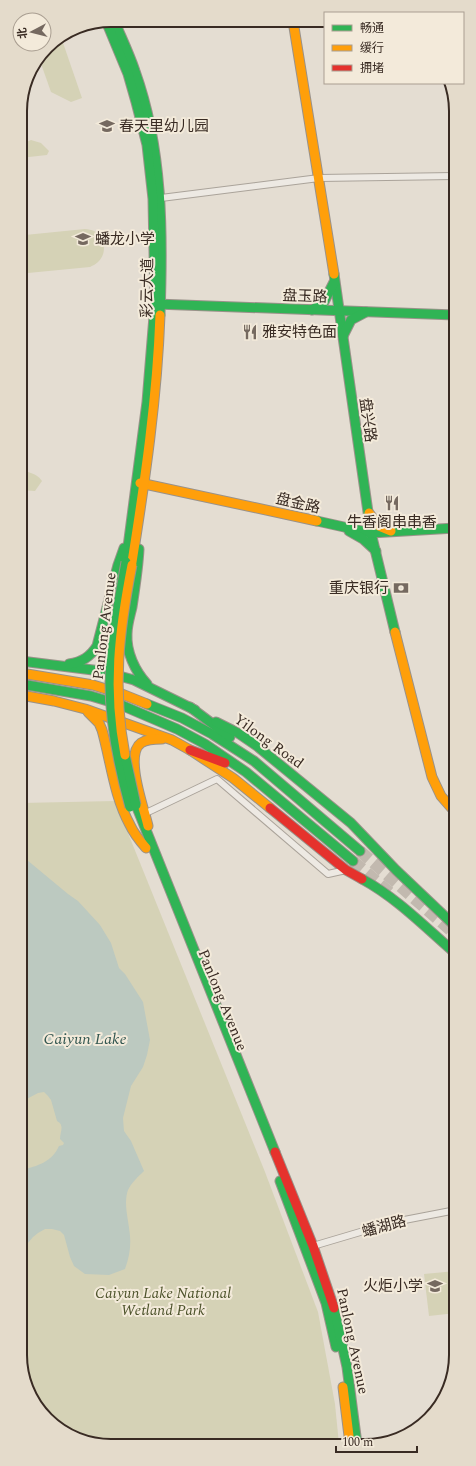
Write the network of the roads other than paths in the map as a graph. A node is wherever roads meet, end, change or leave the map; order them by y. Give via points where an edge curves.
1 (108, 27) edge
2 (117, 27) edge
3 (294, 27) edge
4 (449, 176) edge
5 (318, 178) junction
6 (161, 198) junction
7 (334, 282) junction
8 (158, 305) junction
9 (312, 310) junction
10 (340, 311) junction
11 (366, 312) junction
12 (449, 315) edge
13 (343, 336) junction
14 (141, 483) junction
15 (368, 510) junction
16 (138, 526) junction
17 (343, 528) junction
18 (449, 528) edge
19 (130, 531) junction
20 (392, 532) junction
21 (371, 533) junction
22 (376, 552) junction
23 (129, 562) junction
24 (27, 662) edge
25 (56, 666) junction
26 (27, 674) edge
27 (27, 685) edge
28 (150, 687) junction
29 (27, 696) edge
30 (190, 707) junction
31 (85, 709) junction
32 (172, 740) junction
33 (190, 750) junction
34 (254, 761) junction
35 (246, 772) junction
36 (449, 806) edge
37 (146, 813) junction
38 (148, 846) junction
39 (360, 852) tunnel mouth
40 (353, 861) tunnel mouth
41 (346, 870) junction
42 (449, 920) edge
43 (449, 948) edge
44 (449, 1211) edge
45 (313, 1246) junction
46 (349, 1439) edge
47 (356, 1439) edge

1 - 8 main road, 彩云大道 via 128,74 147,145 153,199
2 - 6 main road, 彩云大道 via 135,70 143,98 154,144
3 - 5 main road, 盘兴路
4 - 5 street
5 - 6 street
5 - 7 main road, 盘兴路
6 - 8 main road, 彩云大道
7 - 9 main road via 324,302
7 - 10 main road, 盘兴路
8 - 9 main road, 盘玉路
8 - 14 main road, 彩云大道 via 155,400
9 - 10 main road, 盘玉路
10 - 11 main road, 盘玉路
10 - 13 main road, 盘兴路
11 - 12 main road, 盘玉路
11 - 13 main road via 351,320
13 - 15 main road, 盘兴路
14 - 16 main road, 彩云大道
14 - 17 main road, 盘金路
14 - 19 main road, 彩云大道
15 - 20 main road via 378,526
15 - 21 main road, 盘兴路
16 - 23 main road, 彩云大道
16 - 28 main road via 138,570 127,634 129,654 137,672
17 - 21 main road, 盘金路
17 - 22 main road via 363,539
18 - 20 main road, 盘金路
19 - 23 main road, 彩云大道
19 - 25 main road via 118,565 97,646 83,661
20 - 21 main road, 盘金路
21 - 22 main road, 盘兴路
22 - 36 main road, 盘兴路 via 432,777 436,790
23 - 38 main road, Panlong Avenue, bridge via 117,612 110,684 119,766
24 - 25 main road, Yilong Road
25 - 28 main road, Yilong Road via 101,671
26 - 34 main road, Yilong Road via 94,685 151,704 212,734
27 - 35 main road via 84,695 134,710 205,744
28 - 30 main road, Yilong Road
29 - 31 main road
30 - 34 main road via 236,742
30 - 42 main road, Yilong Road via 238,733 277,761 351,823
31 - 32 main road
31 - 38 main road via 99,723 102,730 124,813 131,827
32 - 33 main road
32 - 37 main road via 150,739 139,744 136,749 134,768
33 - 35 main road
33 - 41 main road via 233,778
34 - 39 main road, Yilong Road
35 - 40 main road
37 - 38 main road
37 - 41 street via 217,779 328,874
38 - 45 main road, Panlong Avenue
38 - 46 main road, Panlong Avenue via 326,1303 341,1367
41 - 43 main road via 380,889
44 - 45 street, 蟠湖路 via 394,1222
45 - 47 main road, Panlong Avenue via 334,1308 347,1367

